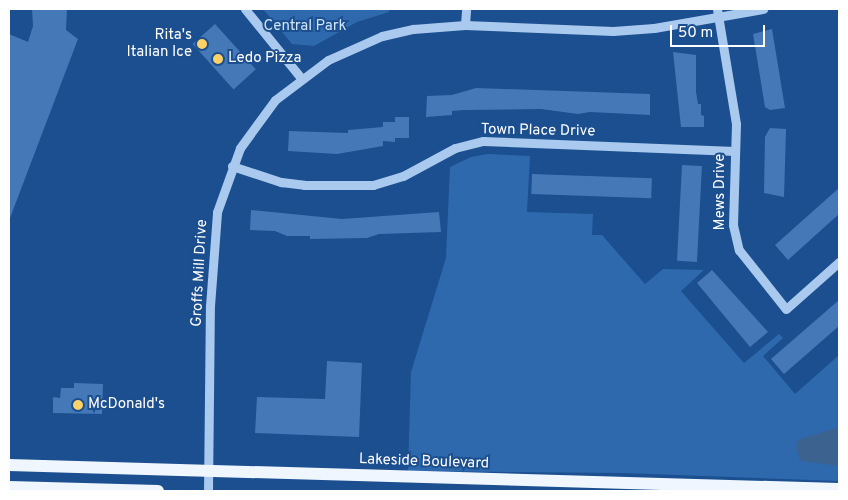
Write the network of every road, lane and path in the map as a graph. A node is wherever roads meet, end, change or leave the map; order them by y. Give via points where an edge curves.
1 (245, 9) edge
2 (466, 9) edge
3 (763, 9) edge
4 (718, 13) edge
5 (465, 25) junction
6 (301, 78) junction
7 (735, 151) junction
8 (232, 166) junction
9 (839, 262) edge
10 (9, 465) edge
11 (208, 472) junction
12 (9, 487) edge
13 (839, 489) edge
14 (158, 491) edge
15 (208, 491) edge

1 - 6 street
2 - 5 street
3 - 4 street, Groffs Mill Drive
4 - 5 street, Groffs Mill Drive via 614,31
4 - 7 street, Mews Drive via 734,104
5 - 6 street, Groffs Mill Drive via 413,29 382,36 328,60
6 - 8 street, Groffs Mill Drive via 275,100 257,123
7 - 8 street, Town Place Drive via 483,141 455,148 403,176 374,186 280,182
7 - 9 street, Mews Drive via 735,239 746,259 786,309
8 - 11 street, Groffs Mill Drive via 219,205 213,239
10 - 11 main road, Lakeside Boulevard
11 - 13 main road, Lakeside Boulevard
11 - 15 street, Groffs Mill Drive
12 - 14 main road

